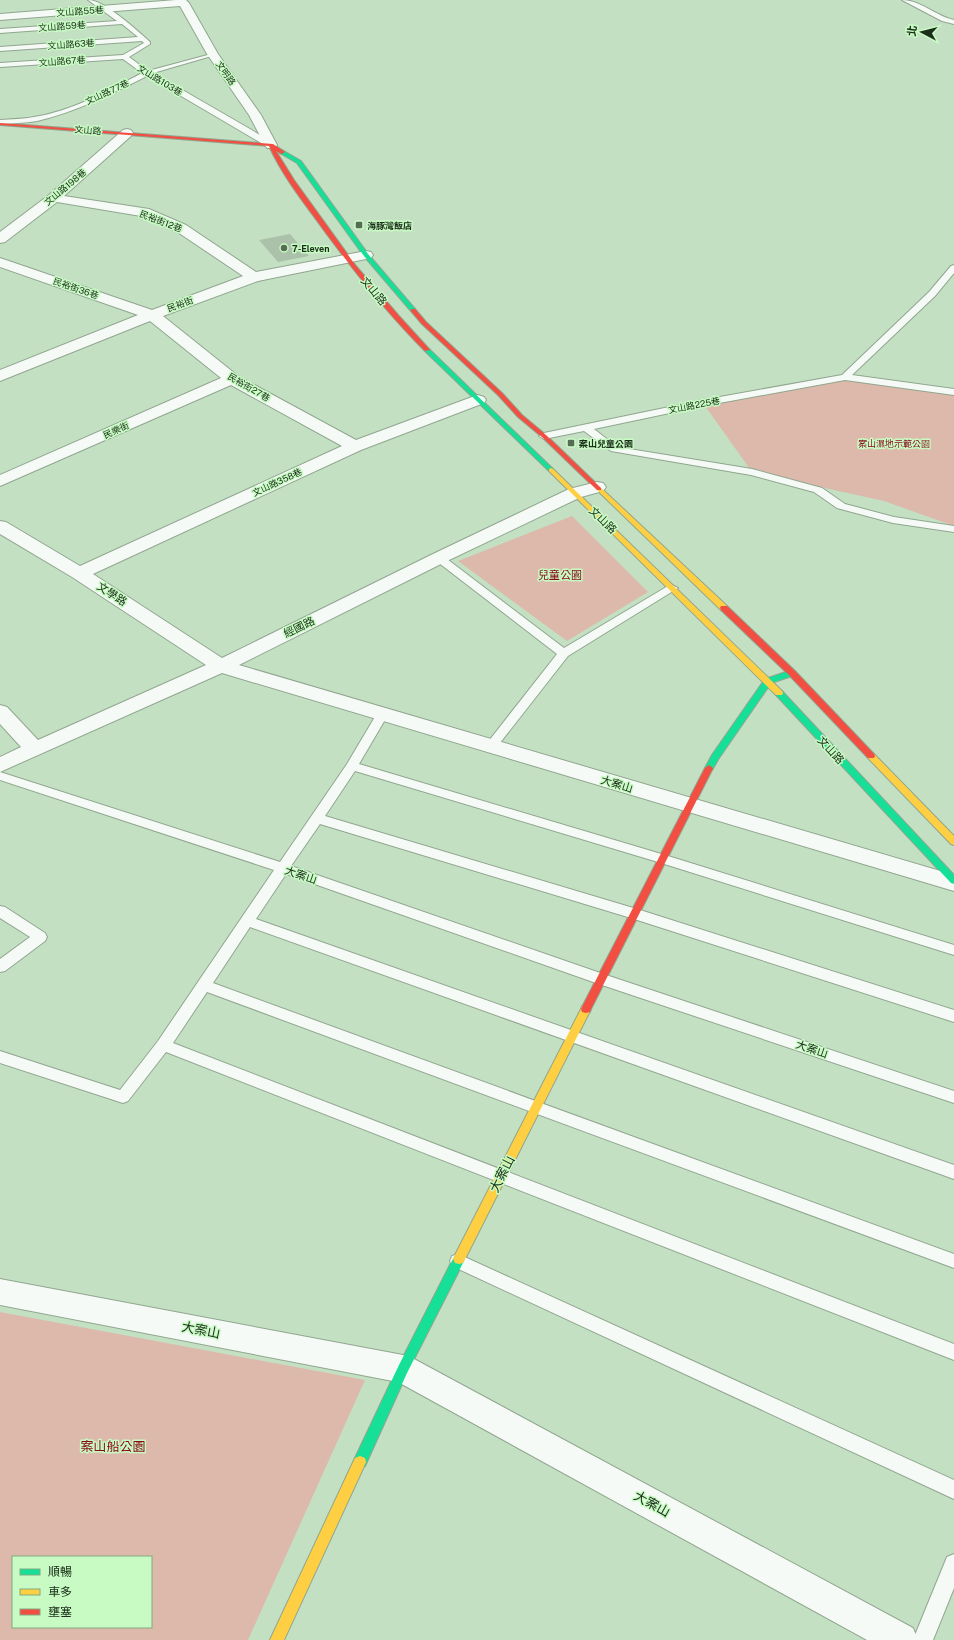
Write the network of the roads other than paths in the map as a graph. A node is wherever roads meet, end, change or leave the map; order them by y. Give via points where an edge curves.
1 (91, 0) edge
2 (905, 0) edge
3 (183, 1) edge
4 (104, 9) junction
5 (0, 17) edge
6 (123, 22) junction
7 (954, 22) edge
8 (0, 30) edge
9 (143, 39) junction
10 (0, 49) edge
11 (213, 54) junction
12 (124, 57) junction
13 (0, 65) edge
14 (147, 73) junction
15 (0, 123) edge
16 (127, 133) junction
17 (271, 145) junction
18 (54, 198) junction
19 (0, 239) edge
20 (366, 255) junction
21 (346, 259) junction
22 (0, 262) edge
23 (954, 268) edge
24 (254, 277) junction
25 (152, 314) junction
26 (3, 372) edge
27 (845, 377) junction
28 (232, 379) junction
29 (954, 392) edge
30 (478, 400) junction
31 (586, 427) junction
32 (544, 436) junction
33 (354, 446) junction
34 (0, 481) edge
35 (597, 487) junction
36 (575, 493) junction
37 (0, 526) edge
38 (954, 529) edge
39 (438, 558) junction
40 (79, 573) junction
41 (672, 588) junction
42 (564, 653) junction
43 (222, 666) junction
44 (792, 673) junction
45 (768, 681) junction
46 (0, 712) edge
47 (383, 712) junction
48 (492, 745) junction
49 (35, 749) junction
50 (0, 765) edge
51 (352, 766) junction
52 (0, 776) edge
53 (691, 806) junction
54 (316, 818) junction
55 (954, 842) edge
56 (663, 859) junction
57 (283, 868) junction
58 (954, 882) edge
59 (0, 911) edge
60 (635, 914) junction
61 (247, 921) junction
62 (954, 950) edge
63 (0, 967) edge
64 (601, 979) junction
65 (204, 985) junction
66 (954, 1016) edge
67 (572, 1036) junction
68 (163, 1045) junction
69 (0, 1057) edge
70 (954, 1097) edge
71 (536, 1107) junction
72 (954, 1172) edge
73 (501, 1176) junction
74 (458, 1261) junction
75 (954, 1261) edge
76 (0, 1292) edge
77 (954, 1352) edge
78 (403, 1369) junction
79 (954, 1490) edge
80 (954, 1564) edge
81 (277, 1640) edge
82 (901, 1640) edge
83 (923, 1640) edge

1 - 4 lane
2 - 7 lane via 944,20
3 - 4 street, 文山路55巷
3 - 11 street, 文明路
4 - 5 street, 文山路55巷
4 - 6 lane
6 - 8 lane, 文山路59巷
6 - 9 lane
9 - 10 lane, 文山路63巷
9 - 12 lane, 文山路103巷 via 148,43
11 - 14 lane, 文山路77巷
11 - 17 street, 文明路 via 255,115
12 - 13 lane, 文山路67巷
12 - 14 lane, 文山路103巷
14 - 15 lane, 文山路77巷 via 74,108 35,119
14 - 17 lane, 文山路103巷
15 - 16 main road, 文山路
16 - 17 main road, 文山路
16 - 18 street, 文山路198巷
17 - 20 main road, 文山路 via 299,162
17 - 21 main road, 文山路 via 279,163
18 - 19 street, 文山路198巷
18 - 24 street, 民裕街12巷 via 144,212 181,228
20 - 21 street, 民裕街
20 - 32 main road, 文山路 via 424,323
21 - 24 street, 民裕街
21 - 30 main road, 文山路 via 404,327
22 - 25 street, 民裕街36巷
23 - 27 lane via 932,294
24 - 25 street, 民裕街
25 - 26 street, 民裕街
25 - 28 street, 民裕街27巷
27 - 29 lane, 文山路225巷
27 - 31 lane, 文山路225巷
28 - 33 street, 民裕街27巷
28 - 34 street, 民樂街
30 - 33 street, 文山路358巷
30 - 36 main road, 文山路
31 - 32 lane, 文山路225巷
31 - 38 lane via 614,449 752,472 818,490 841,506 893,520
32 - 35 main road, 文山路
33 - 40 street, 文山路358巷
35 - 36 street, 經國路
35 - 44 main road, 文山路
36 - 39 street, 經國路
36 - 41 main road, 文山路
37 - 40 street, 文學路
39 - 42 lane
39 - 43 street, 經國路
40 - 43 street, 文學路
41 - 42 lane
41 - 45 main road, 文山路
42 - 48 lane
43 - 47 street, 大案山
43 - 49 street, 經國路
44 - 45 main road
44 - 55 main road, 文山路
45 - 53 main road, 大案山 via 715,757
45 - 58 main road, 文山路
46 - 49 street
47 - 48 street, 大案山
47 - 51 lane
48 - 53 street, 大案山
49 - 50 street, 經國路
51 - 54 lane
51 - 56 lane
52 - 57 lane, 大案山
53 - 56 main road, 大案山
53 - 58 street, 大案山
54 - 57 lane
54 - 60 lane
56 - 60 main road, 大案山
56 - 62 lane
57 - 61 lane
57 - 64 lane, 大案山
59 - 63 lane via 40,937
60 - 64 main road, 大案山
60 - 66 lane
61 - 65 lane
61 - 67 lane
64 - 67 main road, 大案山
64 - 70 lane, 大案山
65 - 68 lane
65 - 71 lane
67 - 71 main road, 大案山
67 - 72 lane
68 - 69 lane via 123,1098
68 - 73 lane
71 - 73 main road, 大案山
71 - 75 lane
73 - 74 main road, 大案山
73 - 77 lane
74 - 78 main road, 大案山
74 - 79 lane
76 - 78 street, 大案山
78 - 81 main road, 大案山
78 - 82 street, 大案山
80 - 83 lane

